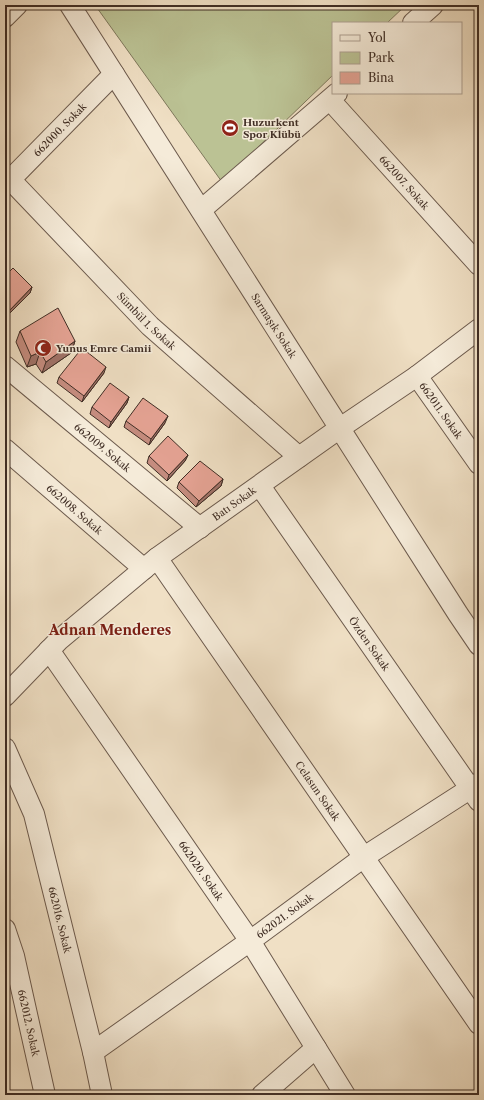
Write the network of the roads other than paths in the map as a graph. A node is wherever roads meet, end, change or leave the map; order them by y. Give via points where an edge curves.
1 (17, 5) edge
2 (70, 5) edge
3 (433, 5) edge
4 (5, 17) edge
5 (414, 22) edge
6 (114, 74) junction
7 (334, 96) edge
8 (7, 180) edge
9 (201, 210) junction
10 (479, 265) edge
11 (479, 328) edge
12 (5, 366) edge
13 (417, 376) junction
14 (340, 428) junction
15 (5, 449) edge
16 (299, 457) junction
17 (479, 464) edge
18 (260, 486) junction
19 (200, 528) junction
20 (150, 564) junction
21 (479, 645) edge
22 (49, 650) junction
23 (5, 696) edge
24 (5, 748) edge
25 (476, 791) edge
26 (364, 857) junction
27 (5, 929) edge
28 (250, 941) junction
29 (9, 963) edge
30 (479, 1024) edge
31 (316, 1048) junction
32 (93, 1052) junction
33 (45, 1095) edge
34 (102, 1095) edge
35 (262, 1095) edge
36 (345, 1095) edge

1 - 4 street
2 - 6 street, Sarmaşık Sokak
3 - 5 street
6 - 8 street, 662000. Sokak
6 - 9 street, Sarmaşık Sokak
7 - 9 street
7 - 10 street, 662007. Sokak
8 - 16 street, Sümbül 1. Sokak via 150,326
9 - 14 street, Sarmaşık Sokak
11 - 13 street, Batı Sokak
12 - 19 street, 662009. Sokak
13 - 14 street, Batı Sokak
13 - 17 street, 662011. Sokak
14 - 16 street, Batı Sokak
14 - 21 street, Sarmaşık Sokak
15 - 20 street, 662008. Sokak
16 - 18 street, Batı Sokak
18 - 19 street, Batı Sokak
18 - 25 street, Özden Sokak
19 - 20 street, Batı Sokak
20 - 22 street, Batı Sokak
20 - 26 street, Celasun Sokak
22 - 23 street, Batı Sokak
22 - 28 street, 662020. Sokak
24 - 32 street, 662016. Sokak via 34,814
25 - 26 street, 662021. Sokak
26 - 28 street, 662021. Sokak
26 - 30 street, Celasun Sokak
27 - 29 street, 662012. Sokak
28 - 31 street, 662020. Sokak
28 - 32 street, 662021. Sokak
29 - 33 street, 662012. Sokak
31 - 35 street
31 - 36 street, 662020. Sokak
32 - 34 street, 662016. Sokak

